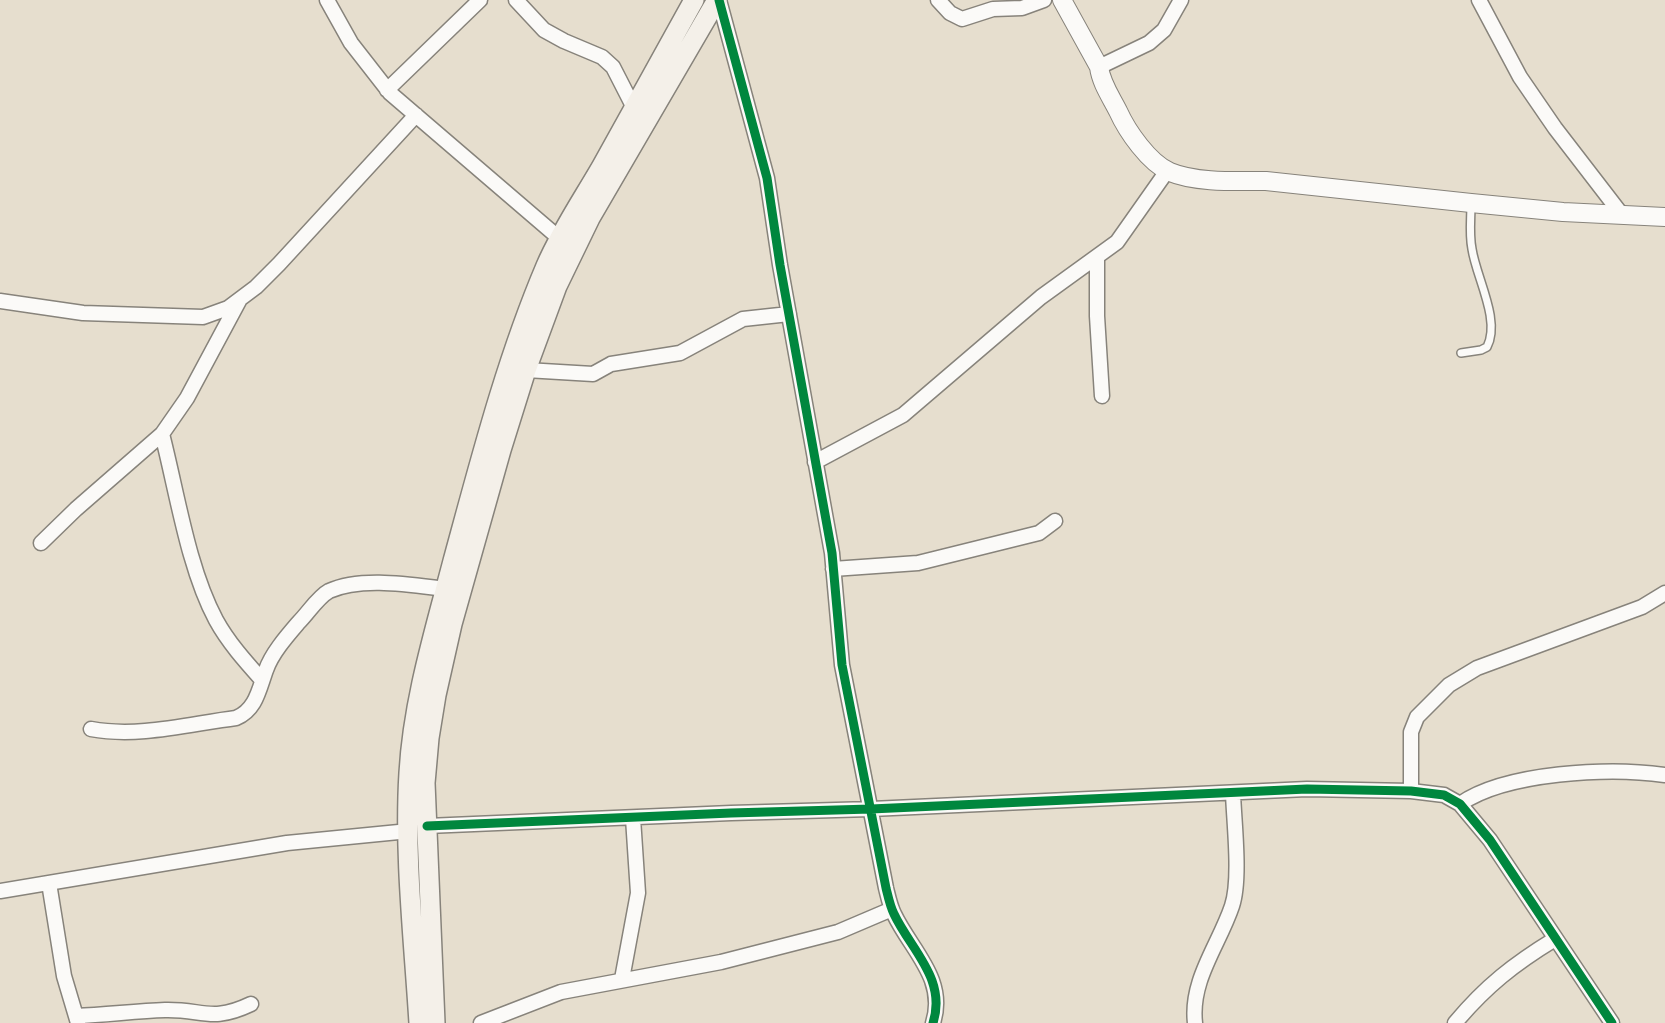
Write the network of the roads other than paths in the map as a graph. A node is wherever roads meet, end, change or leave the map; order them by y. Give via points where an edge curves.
1 (327, 0) edge
2 (480, 0) edge
3 (516, 0) edge
4 (718, 0) edge
5 (939, 0) edge
6 (1044, 0) edge
7 (1062, 0) edge
8 (1181, 0) edge
9 (1479, 0) edge
10 (692, 1) edge
11 (1099, 67) junction
12 (387, 90) junction
13 (634, 108) junction
14 (415, 115) junction
15 (1167, 171) junction
16 (1471, 204) junction
17 (1622, 215) junction
18 (1665, 217) edge
19 (559, 238) junction
20 (1097, 258) junction
21 (240, 299) junction
22 (0, 301) edge
23 (789, 314) junction
24 (1461, 353) dead end
25 (526, 370) junction
26 (1102, 396) dead end
27 (162, 434) junction
28 (815, 462) junction
29 (1055, 522) dead end
30 (41, 543) dead end
31 (833, 569) junction
32 (446, 589) junction
33 (1665, 593) edge
34 (262, 680) junction
35 (91, 729) dead end
36 (1665, 775) edge
37 (1411, 791) junction
38 (1233, 793) junction
39 (1460, 804) junction
40 (871, 809) junction
41 (633, 818) junction
42 (418, 828) junction
43 (49, 883) junction
44 (0, 891) edge
45 (892, 909) junction
46 (1555, 939) junction
47 (622, 979) junction
48 (251, 1004) dead end
49 (77, 1019) edge
50 (419, 1023) edge
51 (435, 1023) edge
52 (481, 1023) edge
53 (933, 1023) edge
54 (1195, 1023) edge
55 (1455, 1023) edge
56 (1612, 1023) edge

1 - 12 street via 351,43
2 - 12 street
3 - 13 street via 544,30 602,57 613,67
4 - 23 street via 767,178
4 - 25 main road via 573,248
5 - 6 street via 962,19
7 - 11 street
8 - 11 street via 1164,30 1149,43
9 - 17 street via 1520,77
10 - 13 main road
11 - 15 street via 1133,138
12 - 14 street
13 - 19 main road
14 - 19 street
14 - 21 street via 279,264
15 - 16 street
15 - 20 street via 1130,227
16 - 17 street
16 - 24 lane via 1471,248 1491,333 1481,350
17 - 18 street
19 - 32 main road via 523,323
20 - 26 street
20 - 28 street via 1041,297 903,415
21 - 22 street via 203,317 83,313
21 - 27 street via 187,398
23 - 25 street via 743,319 680,353 611,364 593,374
23 - 28 street
25 - 42 main road via 452,624 436,695
27 - 30 street
27 - 34 street via 195,565 216,620
28 - 31 street
29 - 31 street via 1039,533 918,563
31 - 40 street via 842,665
32 - 34 street via 394,583 351,585 327,592 289,634
32 - 42 main road via 416,709 409,772
33 - 37 street via 1642,607 1477,668 1449,685 1417,717 1411,732
34 - 35 street via 255,701 246,714 236,718 141,731
36 - 39 street via 1539,777 1485,789
37 - 38 street
37 - 39 street via 1444,795
38 - 40 street
38 - 54 street via 1233,904 1196,993
39 - 46 street
40 - 41 street
40 - 45 street
41 - 42 street
41 - 47 street via 638,893
42 - 43 street via 287,843
42 - 50 main road
42 - 51 main road
43 - 44 street
43 - 49 street via 64,976
45 - 47 street via 838,932 721,962
45 - 53 street via 929,968 938,1008
46 - 55 street via 1516,963
46 - 56 street
47 - 52 street via 561,992
48 - 49 street via 234,1013 212,1016 167,1010

